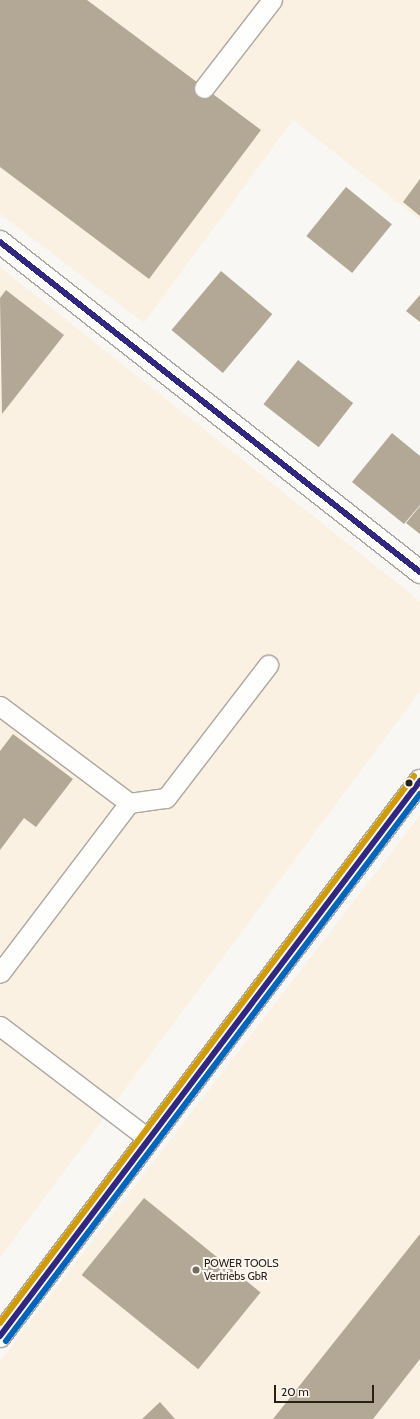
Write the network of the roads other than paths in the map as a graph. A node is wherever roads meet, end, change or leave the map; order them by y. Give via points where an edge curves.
1 (272, 0) edge
2 (204, 88) dead end
3 (1, 245) edge
4 (420, 572) edge
5 (268, 665) dead end
6 (0, 706) edge
7 (420, 780) edge
8 (129, 803) junction
9 (0, 973) edge
10 (0, 1026) edge
11 (150, 1139) junction
12 (0, 1336) edge

1 - 2 lane
3 - 4 street
5 - 8 lane via 166,798
6 - 8 lane
7 - 11 street
8 - 9 lane
10 - 11 lane
11 - 12 street

